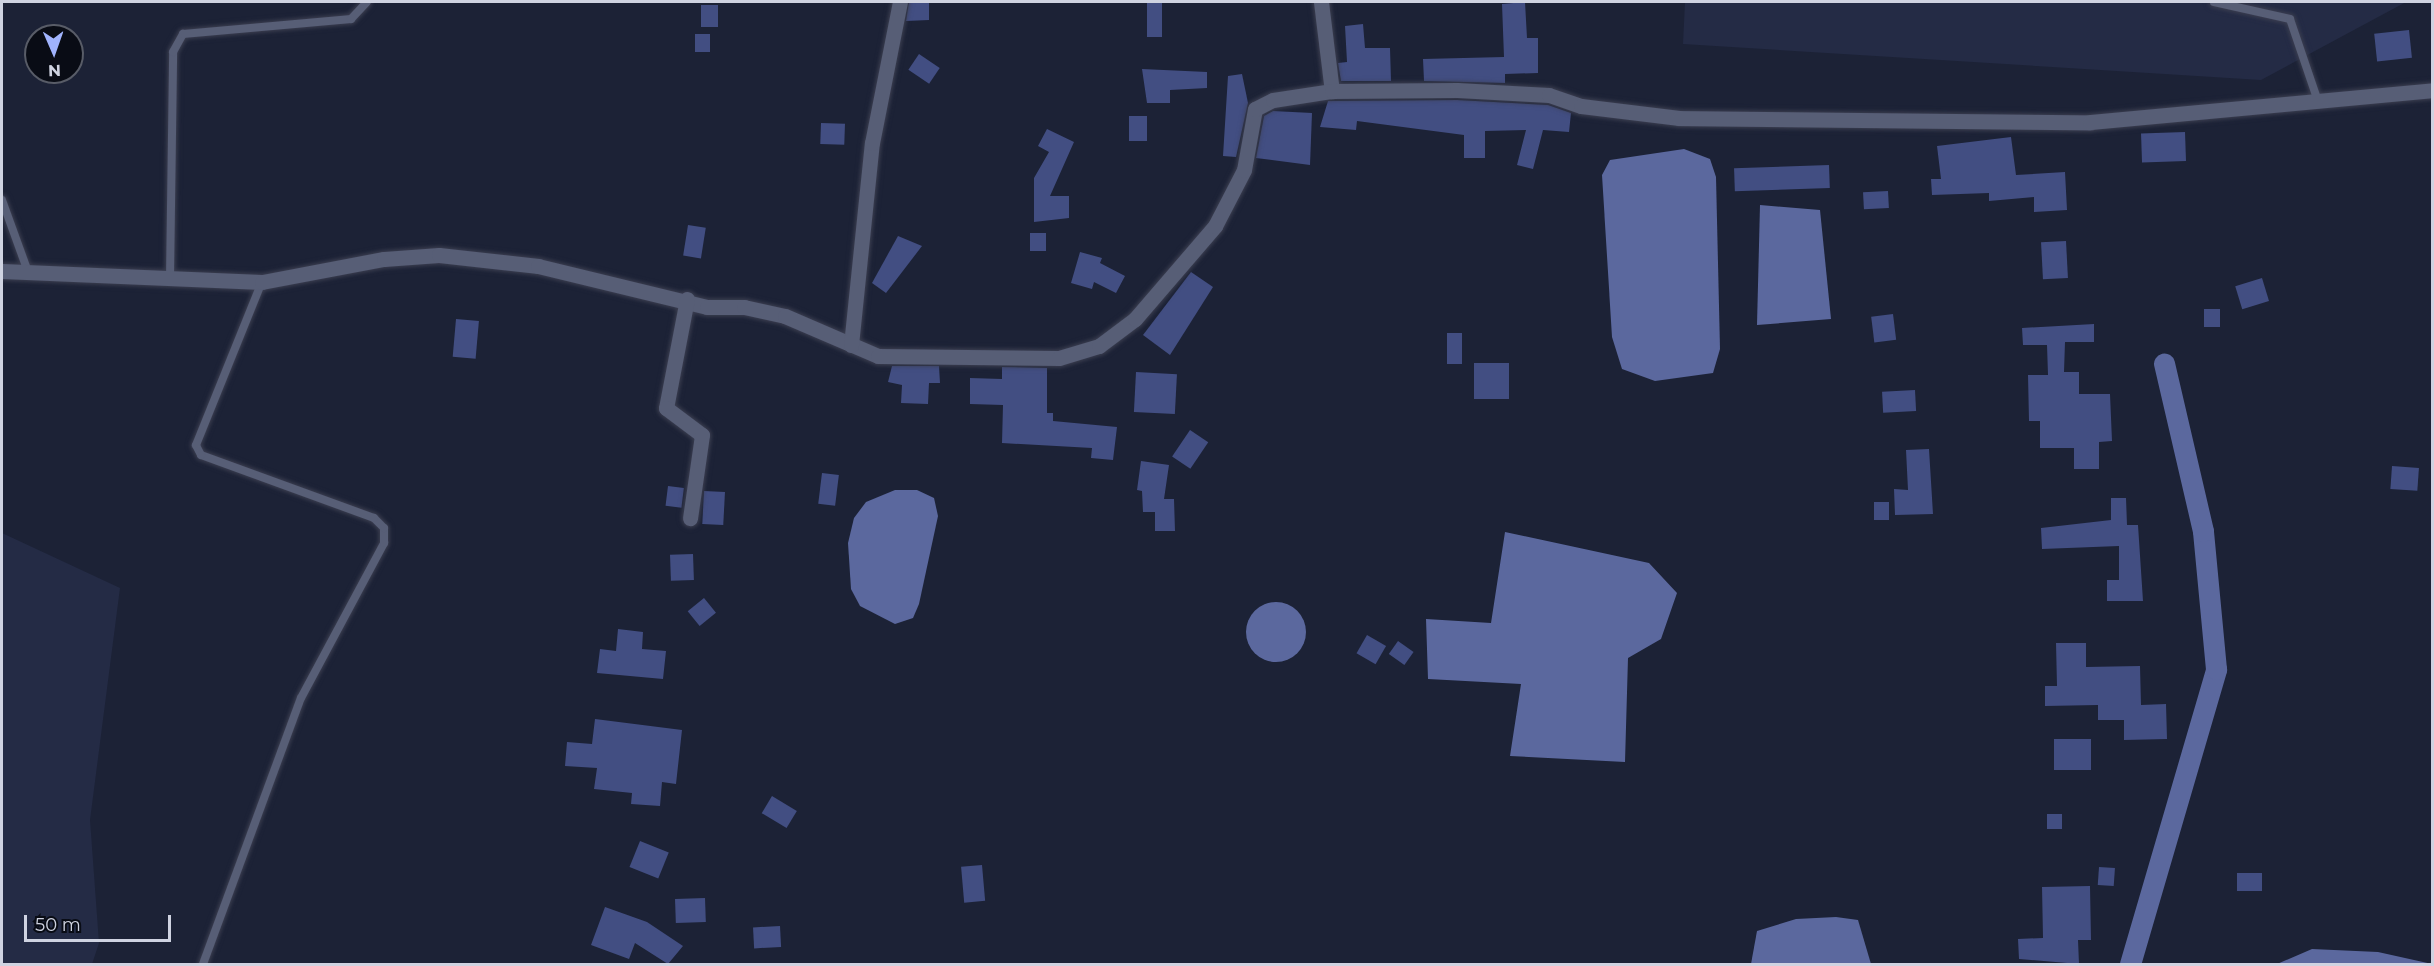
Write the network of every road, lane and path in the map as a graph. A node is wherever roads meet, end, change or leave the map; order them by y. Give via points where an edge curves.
1 (367, 2) edge
2 (900, 2) edge
3 (1321, 2) edge
4 (2214, 2) edge
5 (2433, 90) edge
6 (1332, 91) junction
7 (2319, 104) junction
8 (2, 200) edge
9 (2, 271) edge
10 (28, 272) junction
11 (170, 278) junction
12 (262, 282) junction
13 (687, 299) junction
14 (851, 345) junction
15 (690, 518) dead end
16 (203, 964) edge

1 - 11 lane via 351,19 183,34 173,52
2 - 14 street via 872,143
3 - 6 street
4 - 7 lane via 2290,19
5 - 7 street
6 - 7 street via 1514,93 1679,118 1911,123 2142,121
6 - 14 street via 1273,100 1255,109 1244,170 1215,226 1135,320 1099,346 1059,358 993,361 878,356
8 - 10 lane
9 - 10 street
10 - 11 street
11 - 12 street
12 - 13 street via 376,261 439,255 538,266
12 - 16 lane via 196,445 201,455 374,518 384,528 384,543 302,698
13 - 14 street via 785,316
13 - 15 street via 666,408 702,435

